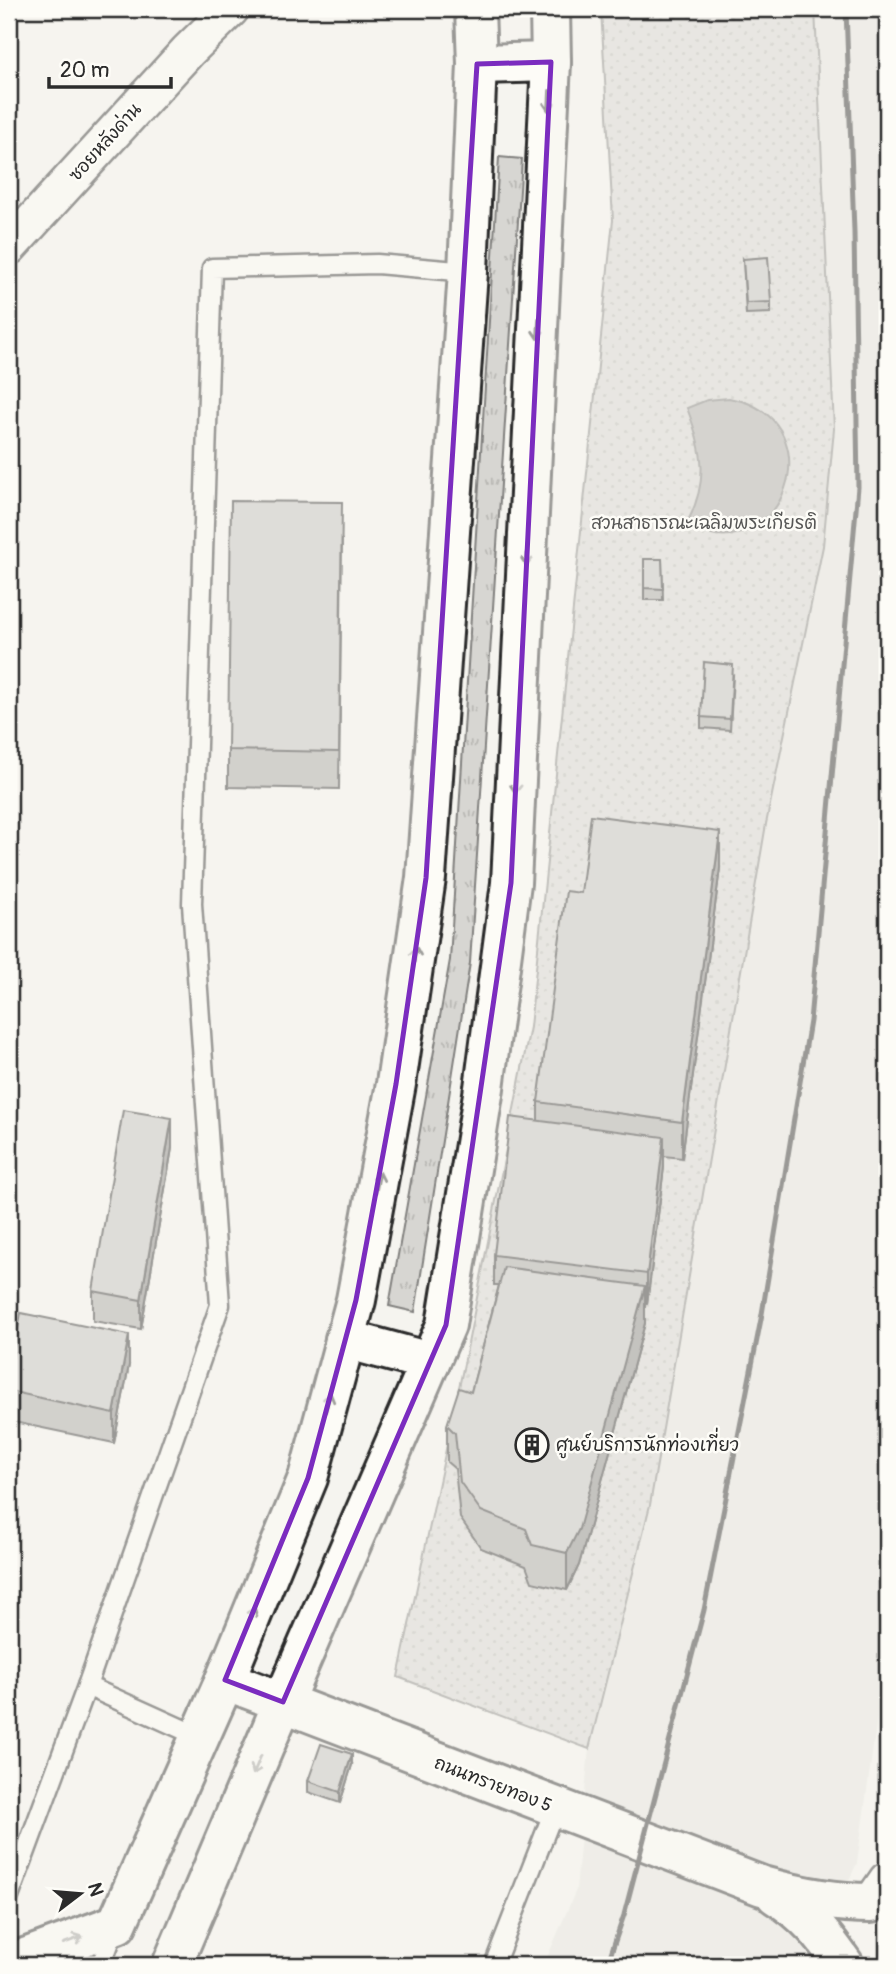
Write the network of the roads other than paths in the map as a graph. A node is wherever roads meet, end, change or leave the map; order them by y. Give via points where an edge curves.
1 (231, 9) edge
2 (475, 9) edge
3 (550, 9) edge
4 (551, 62) junction
5 (477, 64) junction
6 (9, 247) edge
7 (468, 272) junction
8 (345, 1339) junction
9 (430, 1363) junction
10 (225, 1680) junction
11 (87, 1686) junction
12 (283, 1702) junction
13 (208, 1742) junction
14 (555, 1808) junction
15 (762, 1886) junction
16 (882, 1893) edge
17 (9, 1897) edge
18 (117, 1924) junction
19 (9, 1964) edge
20 (101, 1965) edge
21 (172, 1965) edge
22 (494, 1965) edge
23 (844, 1965) edge

1 - 6 street, ซอยหลังด่าน
2 - 5 main road
3 - 4 main road
4 - 5 main road
4 -> 9 main road via 511,883 446,1325
5 - 7 main road
8 -> 7 main road via 396,1084 426,878
7 - 11 lane via 377,264 212,268 192,904 220,1306
8 - 9 main road
10 -> 8 main road via 308,1478
9 - 12 main road
10 - 12 main road, ถนนทรายทอง 5
10 - 13 main road
11 - 13 lane
11 - 17 lane
12 - 14 main road, ถนนทรายทอง 5
12 -> 21 main road
13 - 18 main road
14 - 15 main road, ถนนทรายทอง 5
14 - 22 lane
15 - 16 main road, ถนนทรายทอง 5 via 842,1903
15 - 23 main road, ถนนทรายทอง 5 via 798,1908
16 - 23 main road via 856,1914 846,1930
19 -> 18 main road
18 - 20 lane

